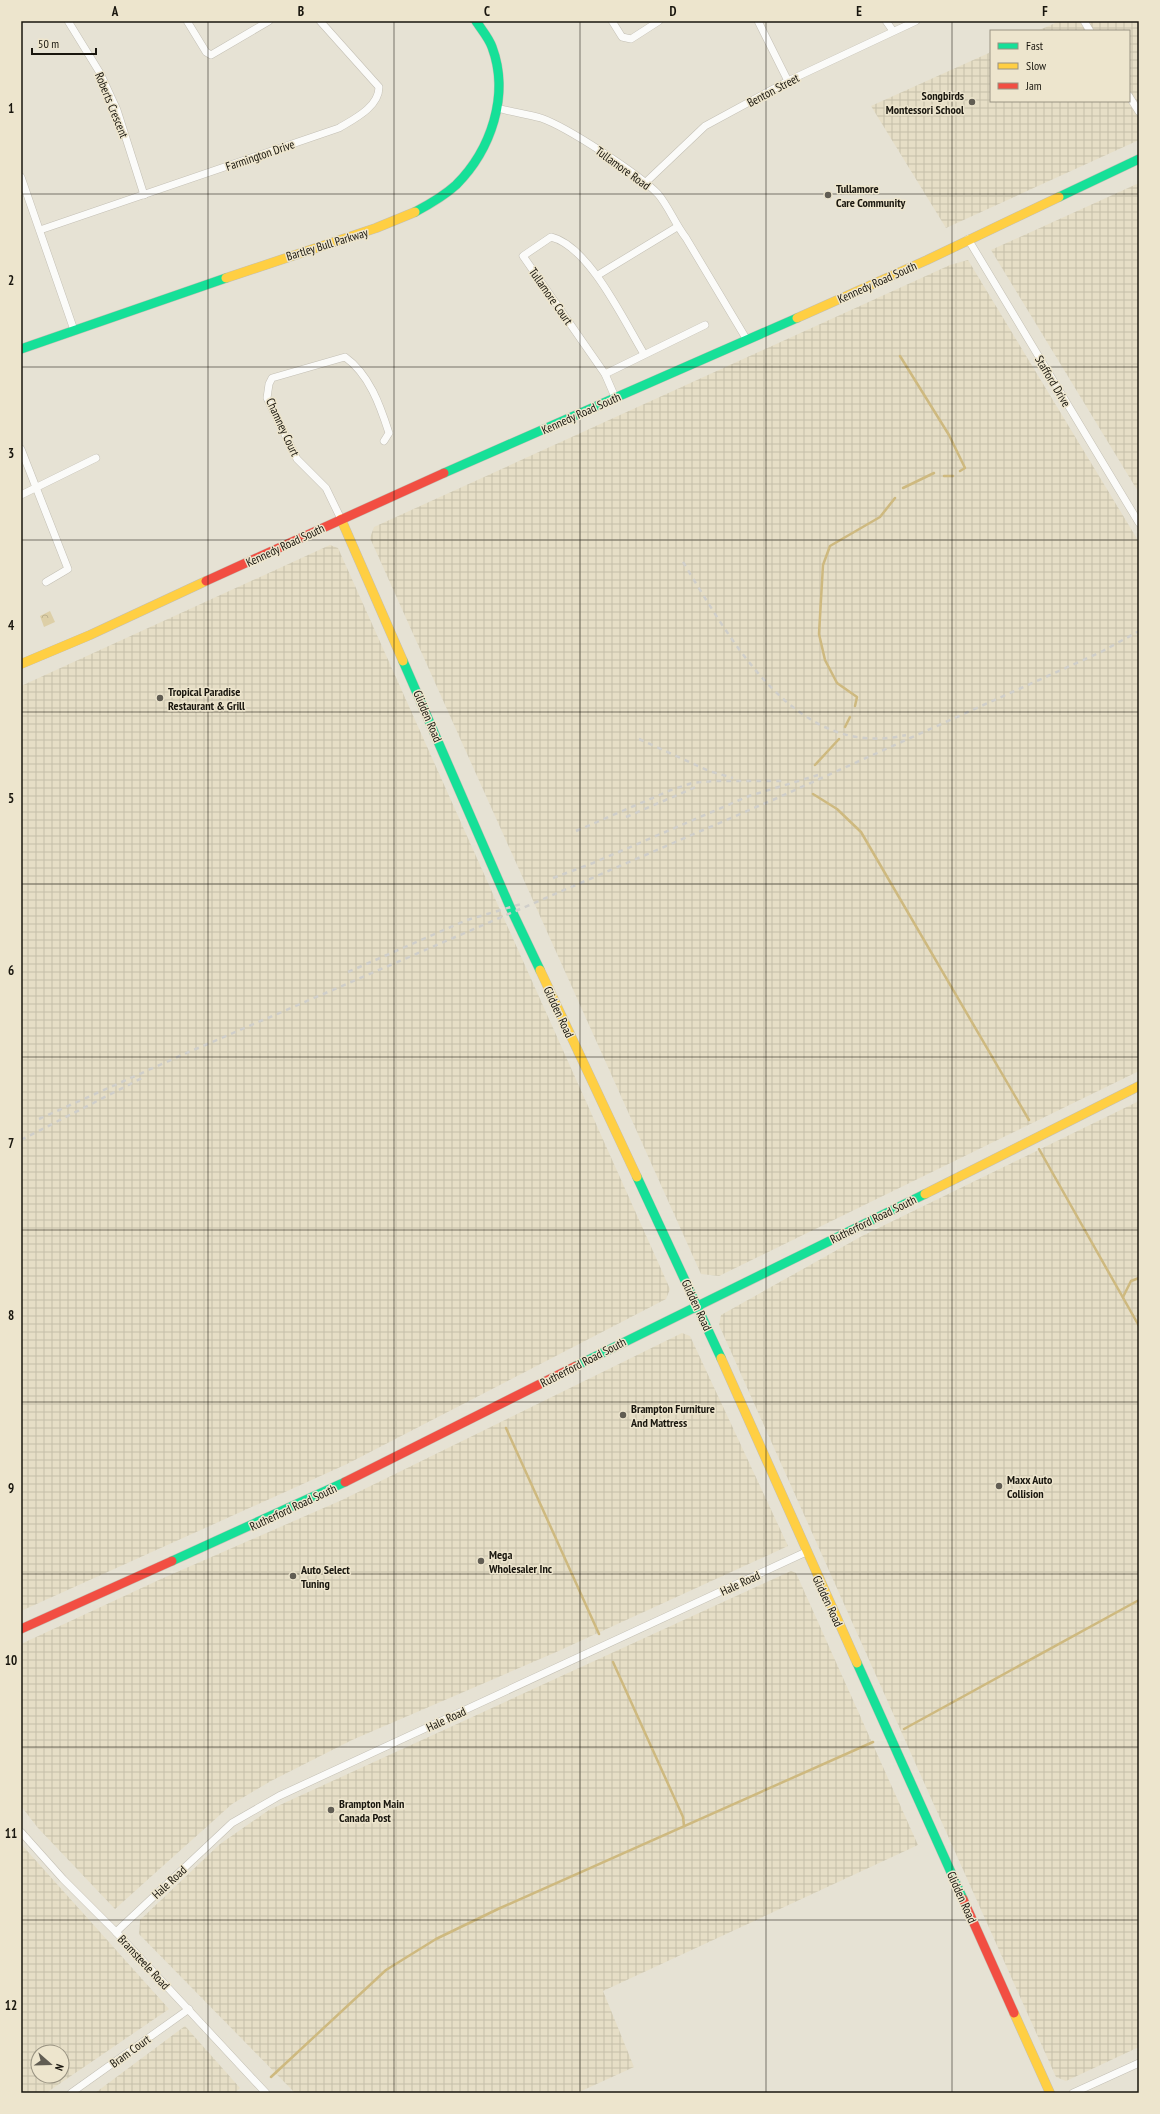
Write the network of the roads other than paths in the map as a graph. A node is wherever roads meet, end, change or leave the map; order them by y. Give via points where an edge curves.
1 (68, 21) edge
2 (187, 21) edge
3 (269, 21) edge
4 (320, 21) edge
5 (476, 21) edge
6 (612, 21) edge
7 (659, 21) edge
8 (758, 21) edge
9 (886, 21) edge
10 (916, 21) edge
11 (1084, 21) edge
12 (1089, 30) edge
13 (893, 31) junction
14 (788, 81) junction
15 (1130, 98) edge
16 (497, 108) junction
17 (1139, 112) edge
18 (1139, 159) edge
19 (21, 177) edge
20 (645, 182) junction
21 (144, 195) junction
22 (677, 227) junction
23 (40, 230) junction
24 (968, 239) junction
25 (598, 275) junction
26 (705, 326) dead end
27 (74, 330) junction
28 (747, 340) junction
29 (21, 349) edge
30 (644, 354) junction
31 (605, 374) junction
32 (615, 397) junction
33 (384, 442) dead end
34 (21, 449) edge
35 (96, 458) dead end
36 (36, 488) junction
37 (21, 495) edge
38 (341, 519) junction
39 (1139, 523) edge
40 (46, 582) dead end
41 (21, 664) edge
42 (1139, 1086) edge
43 (697, 1305) junction
44 (806, 1552) junction
45 (21, 1628) edge
46 (21, 1832) edge
47 (116, 1932) junction
48 (189, 2009) junction
49 (1139, 2062) edge
50 (71, 2093) edge
51 (266, 2093) edge
52 (1050, 2093) edge
53 (1072, 2093) edge

1 - 21 street, Roberts Crescent via 100,73 117,110
2 - 3 street via 206,52 211,55
4 - 21 street, Farmington Drive via 379,87 379,95 375,102 339,128
5 - 16 street, Bartley Bull Parkway via 492,46 497,69
6 - 7 street via 622,37 631,39
8 - 14 street
9 - 13 street
10 - 13 street, Benton Street
11 - 12 street
13 - 14 street, Benton Street
14 - 20 street, Benton Street via 705,126
15 - 17 street
16 - 20 street, Tullamore Road via 542,118
16 - 27 street, Bartley Bull Parkway via 485,145 475,165 439,199 389,225 331,242
18 - 24 street, Kennedy Road South
19 - 23 street
20 - 22 street, Tullamore Road via 667,206
21 - 23 street, Farmington Drive
22 - 25 street
22 - 28 street, Tullamore Road
23 - 27 street
24 - 28 street, Kennedy Road South via 927,260
24 - 39 street, Stafford Drive
25 - 30 street, Tullamore Court
25 - 31 street, Tullamore Court via 562,240 551,237 523,256
26 - 30 street
27 - 29 street, Bartley Bull Parkway
28 - 32 street, Kennedy Road South
30 - 31 street
31 - 32 street, Tullamore Court
32 - 38 street, Kennedy Road South
33 - 38 street, Chamney Court via 389,433 381,408 357,366 345,357 272,378 267,398 297,459 326,488
34 - 36 street
35 - 36 street
36 - 37 street
36 - 40 street via 68,569
38 - 41 street, Kennedy Road South via 90,635
38 - 43 street, Glidden Road via 510,907
42 - 43 street, Rutherford Road South
43 - 44 street, Glidden Road
43 - 45 street, Rutherford Road South via 328,1491
44 - 47 street, Hale Road via 279,1796 232,1823
44 - 52 street, Glidden Road
46 - 47 street, Bramsteele Road via 62,1879
47 - 48 street, Bramsteele Road
48 - 50 street, Bram Court
48 - 51 street, Bramsteele Road
49 - 53 street

